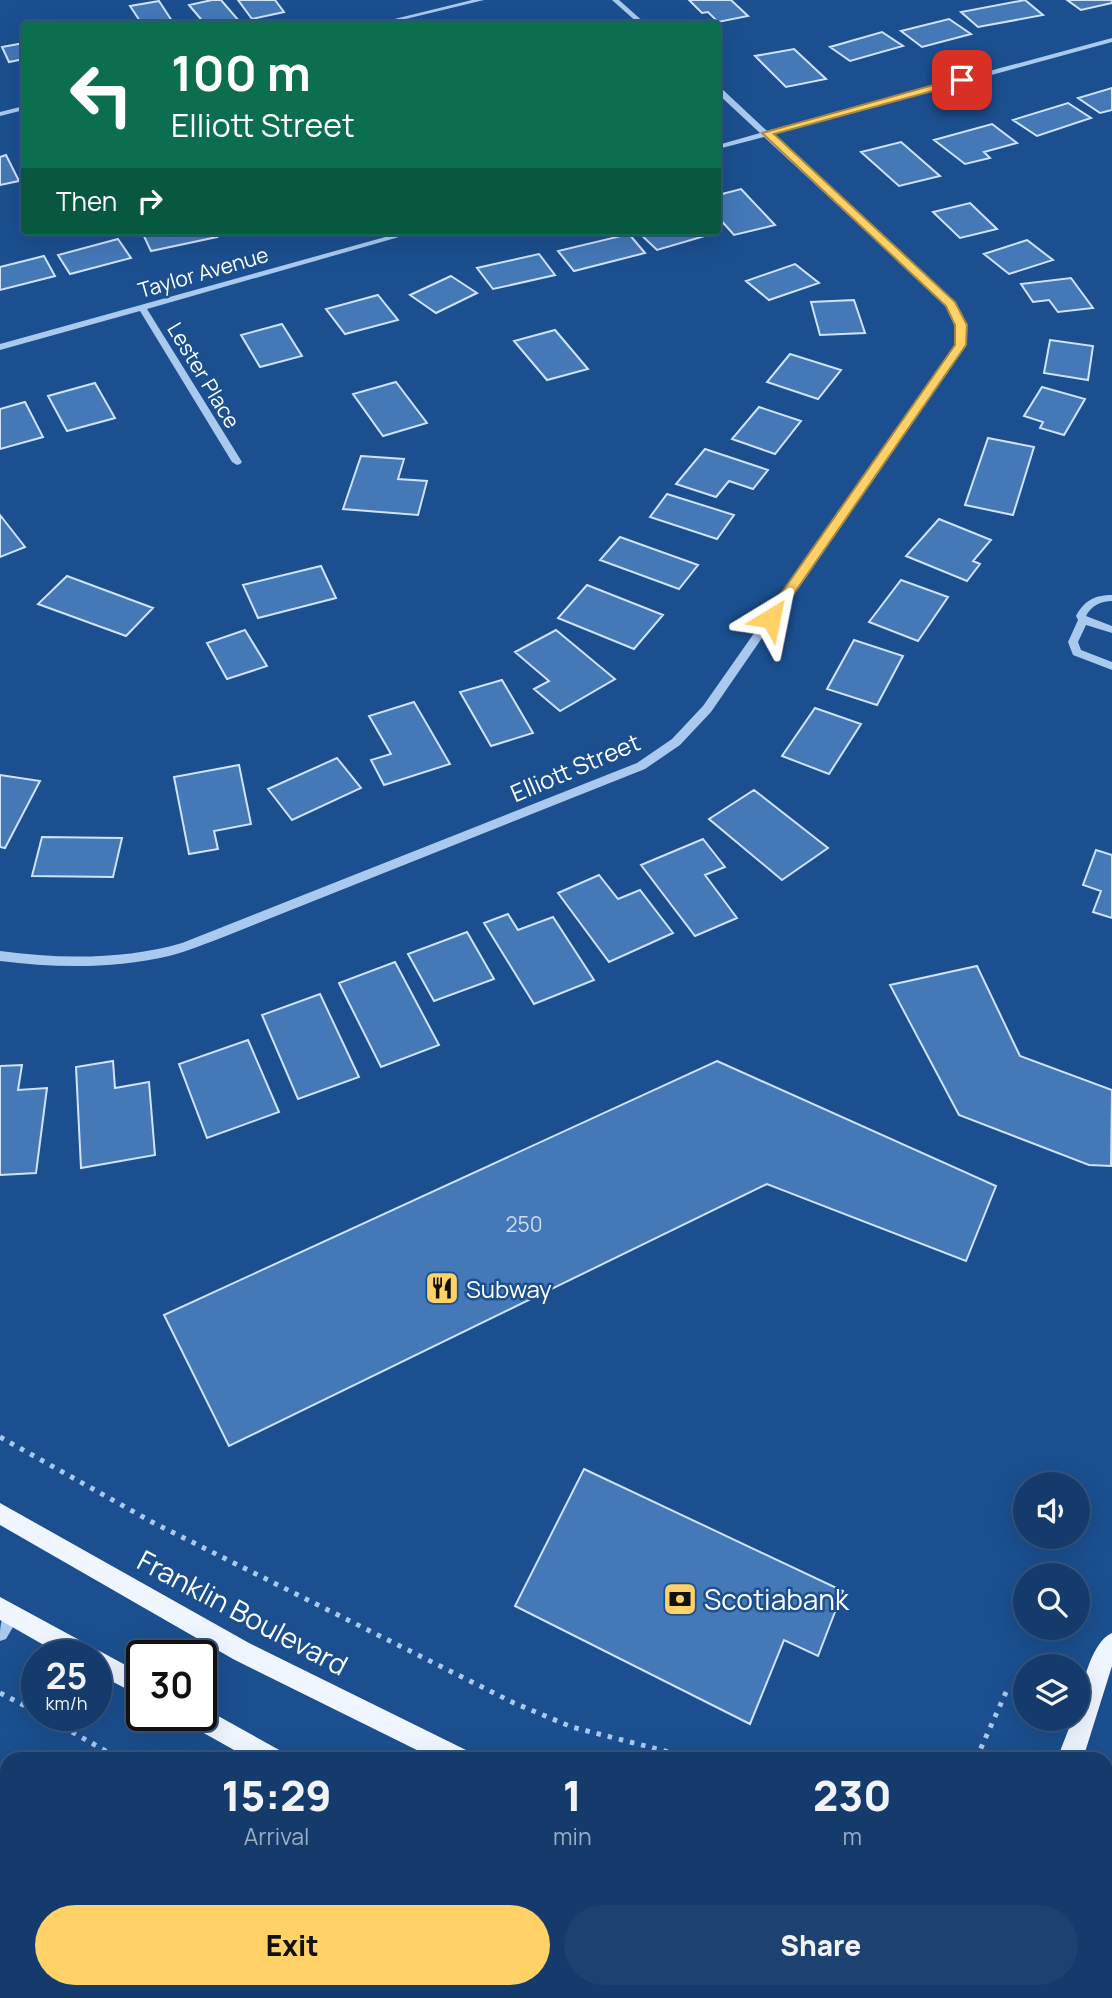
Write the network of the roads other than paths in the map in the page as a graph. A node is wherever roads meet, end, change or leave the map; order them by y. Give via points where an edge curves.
1 (481, 0) edge
2 (615, 0) edge
3 (391, 21) edge
4 (640, 21) edge
5 (1112, 40) edge
6 (721, 93) edge
7 (21, 109) edge
8 (0, 114) edge
9 (767, 133) junction
10 (721, 146) edge
11 (402, 235) edge
12 (142, 307) junction
13 (0, 347) edge
14 (237, 461) dead end
15 (1112, 598) edge
16 (1083, 620) junction
17 (1112, 630) edge
18 (1112, 666) edge
19 (0, 956) edge
20 (0, 1513) edge
21 (4, 1619) edge
22 (51, 1640) edge
23 (1112, 1644) edge
24 (217, 1728) edge
25 (260, 1752) edge
26 (446, 1752) edge
27 (1072, 1752) edge

1 - 3 street
2 - 4 street
5 - 9 street
6 - 9 street, Elliott Street
7 - 8 street
9 - 10 street
9 - 19 street, Elliott Street via 951,305 961,325 960,345 707,709 676,743 641,766 177,948 118,958 25,960
11 - 12 street, Taylor Avenue
12 - 13 street, Taylor Avenue
12 - 14 street, Lester Place
15 - 16 street via 1086,606
16 - 17 street
16 - 18 street via 1073,642 1077,653
20 - 26 main road, Franklin Boulevard via 241,1651
21 - 22 main road
23 - 27 main road via 1105,1652
24 - 25 main road

